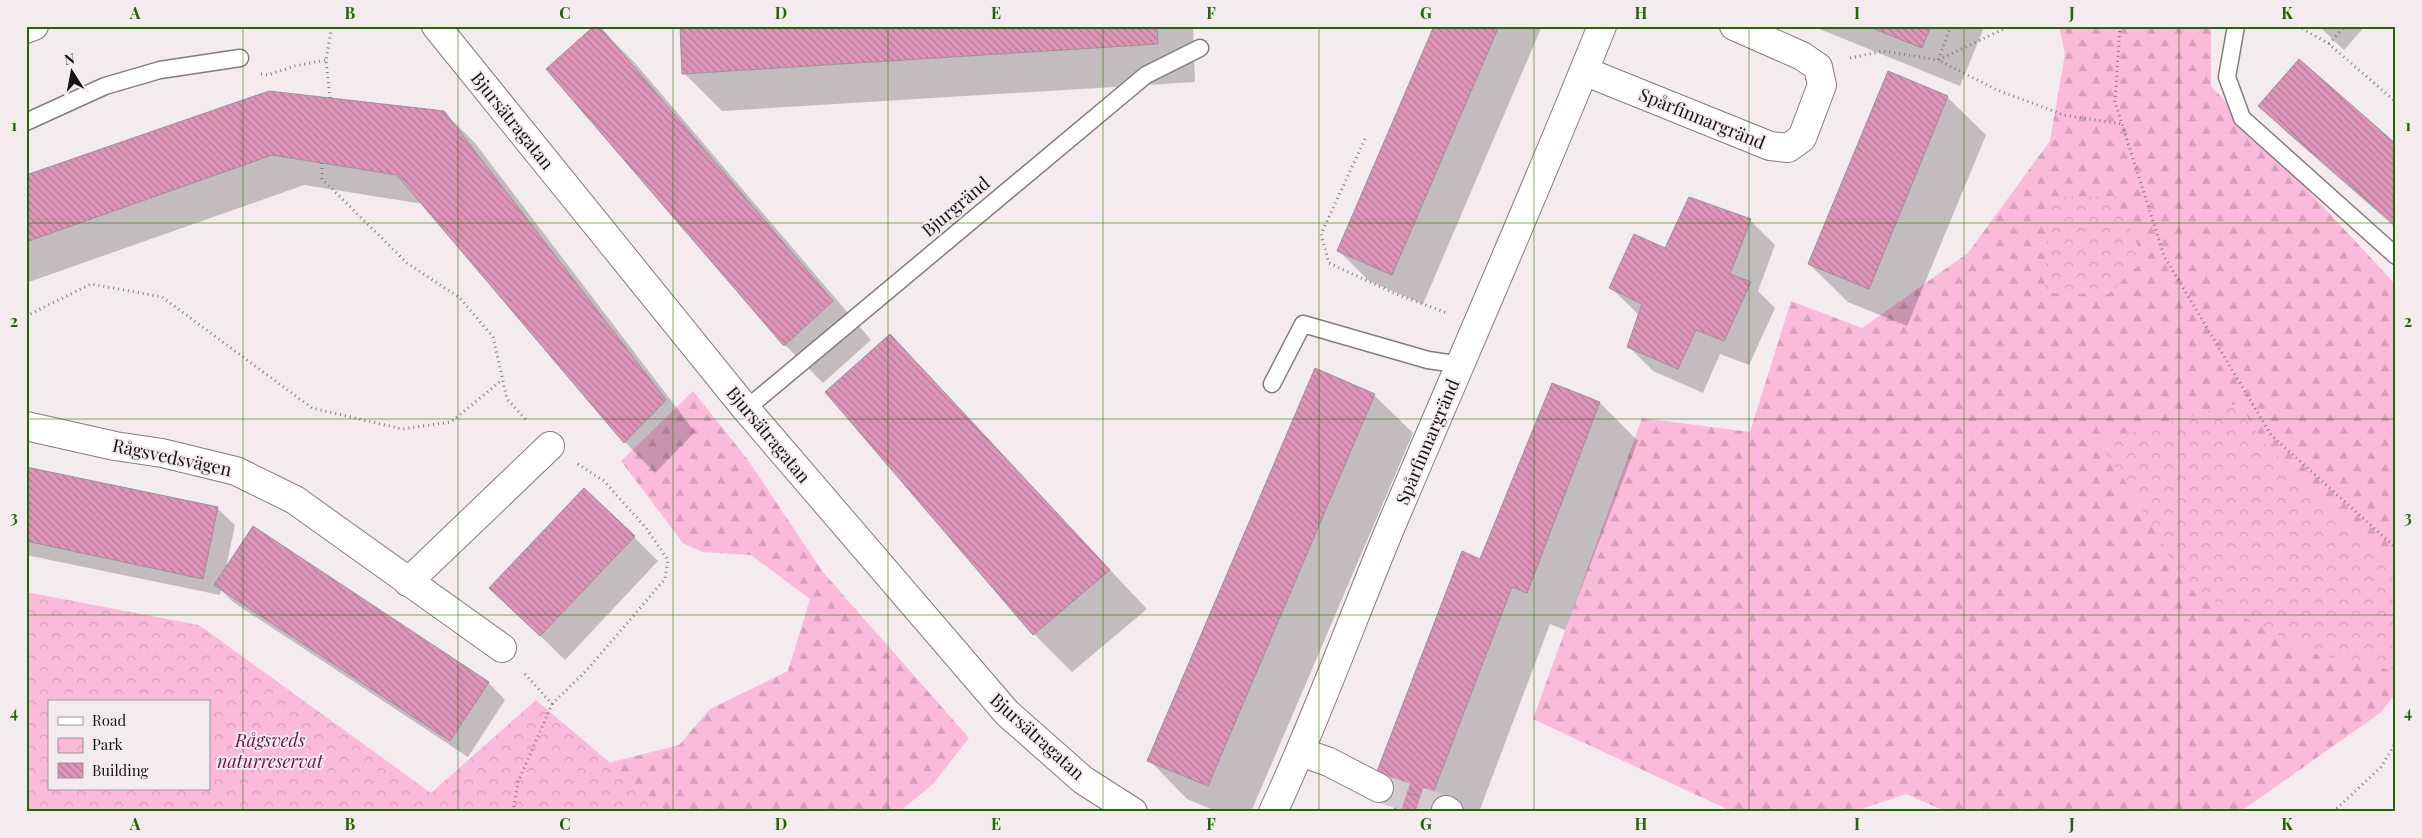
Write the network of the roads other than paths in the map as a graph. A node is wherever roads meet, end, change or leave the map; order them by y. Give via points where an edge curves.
1 (34, 26) edge
2 (436, 26) edge
3 (1602, 26) edge
4 (1734, 26) edge
5 (2236, 26) edge
6 (26, 29) edge
7 (1200, 48) dead end
8 (240, 58) road end
9 (1584, 71) junction
10 (26, 122) edge
11 (2396, 256) edge
12 (1462, 365) junction
13 (1272, 384) dead end
14 (746, 409) junction
15 (26, 426) edge
16 (550, 446) dead end
17 (408, 582) junction
18 (502, 648) road end
19 (1301, 752) junction
20 (1379, 788) tunnel mouth
21 (1133, 812) edge
22 (1273, 812) edge

1 - 6 street
2 - 14 street, Bjursätragatan
3 - 9 street, Spårfinnargränd
4 - 9 street, Spårfinnargränd via 1802,56 1818,67 1822,85 1802,138 1788,148 1770,146
5 - 11 lane via 2227,77 2242,118
7 - 14 lane, Bjurgränd via 1146,75
8 - 10 lane via 160,70 105,86
9 - 12 street, Spårfinnargränd
12 - 13 lane via 1428,360 1302,324
12 - 19 street, Spårfinnargränd via 1389,532
14 - 21 street, Bjursätragatan via 1007,713 1083,780
15 - 17 street, Rågsvedsvägen via 236,471 295,500
16 - 17 street
17 - 18 street, Rågsvedsvägen
19 - 20 street via 1329,762
19 - 22 street, Spårfinnargränd

